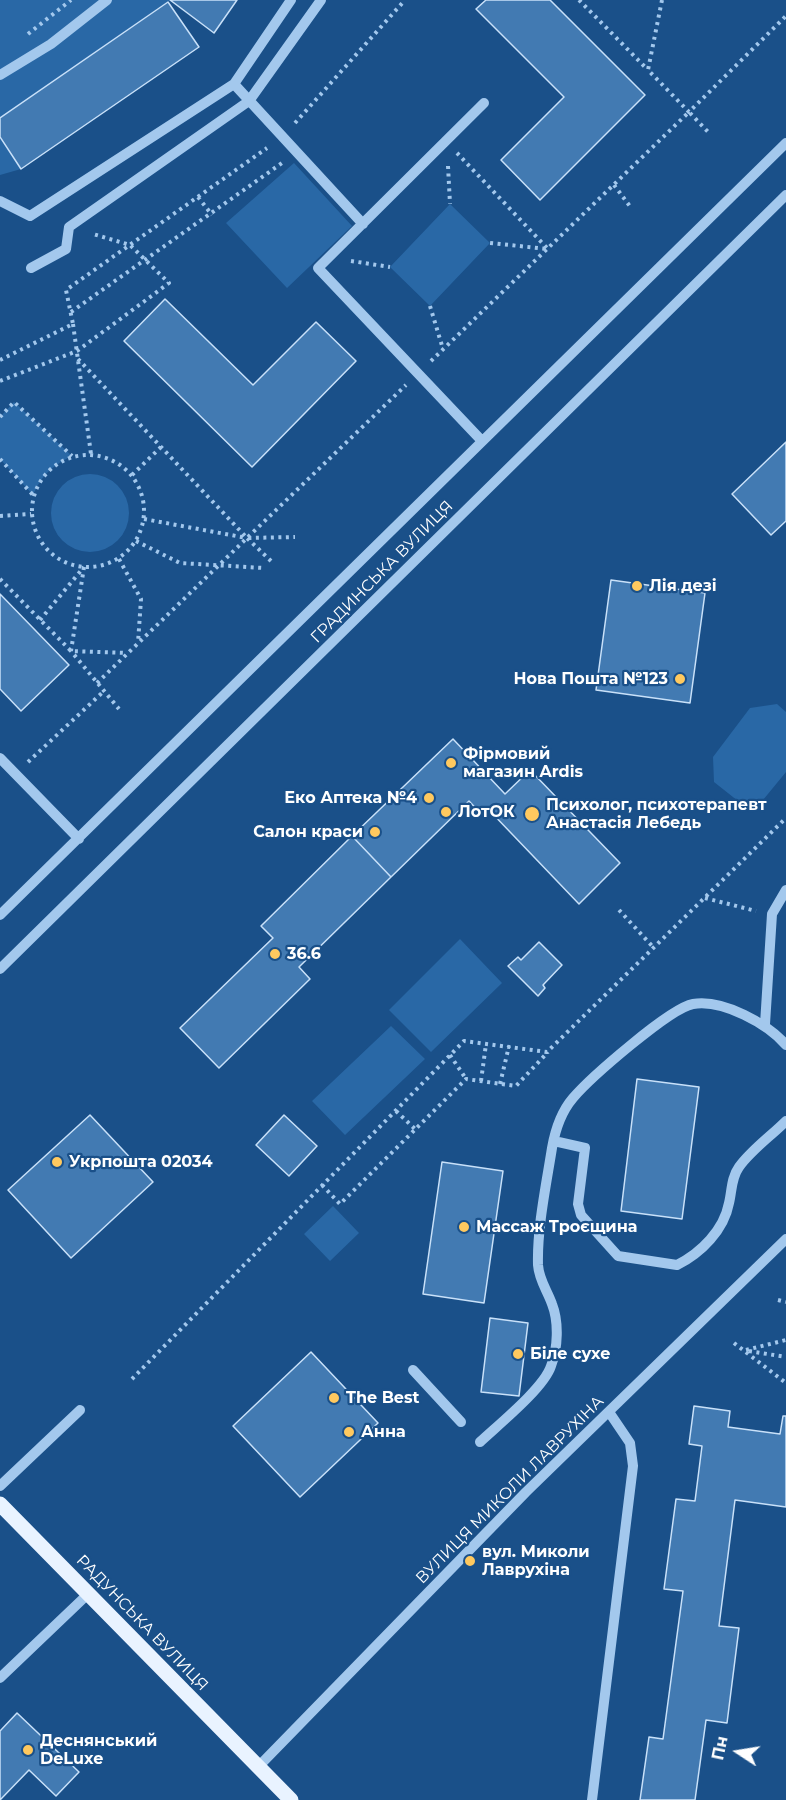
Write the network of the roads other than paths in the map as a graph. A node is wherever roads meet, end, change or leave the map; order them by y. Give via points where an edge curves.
1 (107, 0) edge
2 (291, 0) edge
3 (321, 0) edge
4 (0, 75) edge
5 (234, 84) junction
6 (249, 102) junction
7 (484, 104) dead end
8 (786, 143) edge
9 (786, 195) edge
10 (0, 201) edge
11 (363, 224) junction
12 (31, 268) dead end
13 (482, 441) junction
14 (0, 758) edge
15 (79, 839) junction
16 (786, 890) edge
17 (0, 915) edge
18 (0, 969) edge
19 (765, 1024) junction
20 (786, 1045) edge
21 (786, 1121) edge
22 (554, 1141) junction
23 (786, 1239) edge
24 (413, 1370) dead end
25 (80, 1410) dead end
26 (609, 1412) junction
27 (461, 1422) dead end
28 (480, 1442) dead end
29 (0, 1486) edge
30 (0, 1504) edge
31 (88, 1594) junction
32 (0, 1678) edge
33 (259, 1767) junction
34 (291, 1800) edge
35 (592, 1800) edge

1 - 4 street via 51,44
2 - 5 street
3 - 6 street
5 - 6 street
5 - 10 street via 30,216
6 - 11 street
6 - 12 street via 69,227 66,249
7 - 11 street
8 - 13 street, ГРАДИНСЬКА ВУЛИЦЯ
9 - 18 street, ГРАДИНСЬКА ВУЛИЦЯ
11 - 13 street via 318,268
13 - 15 street, ГРАДИНСЬКА ВУЛИЦЯ
14 - 15 street
15 - 17 street, ГРАДИНСЬКА ВУЛИЦЯ
16 - 19 street via 772,915
19 - 20 street
19 - 22 street via 721,1007 696,1003 663,1018 573,1098 561,1115
21 - 22 street via 739,1167 720,1229 677,1265 625,1258 614,1251 581,1215 578,1204 585,1148
22 - 28 street via 538,1248 540,1278 555,1314 551,1367 544,1380
23 - 26 street, ВУЛИЦЯ МИКОЛИ ЛАВРУХІНА
24 - 27 street
25 - 29 street
26 - 33 street, ВУЛИЦЯ МИКОЛИ ЛАВРУХІНА
26 - 35 street via 630,1443 633,1466
30 - 31 main road, РАДУНСЬКА ВУЛИЦЯ
31 - 32 street
31 - 33 main road, РАДУНСЬКА ВУЛИЦЯ
33 - 34 main road, РАДУНСЬКА ВУЛИЦЯ

